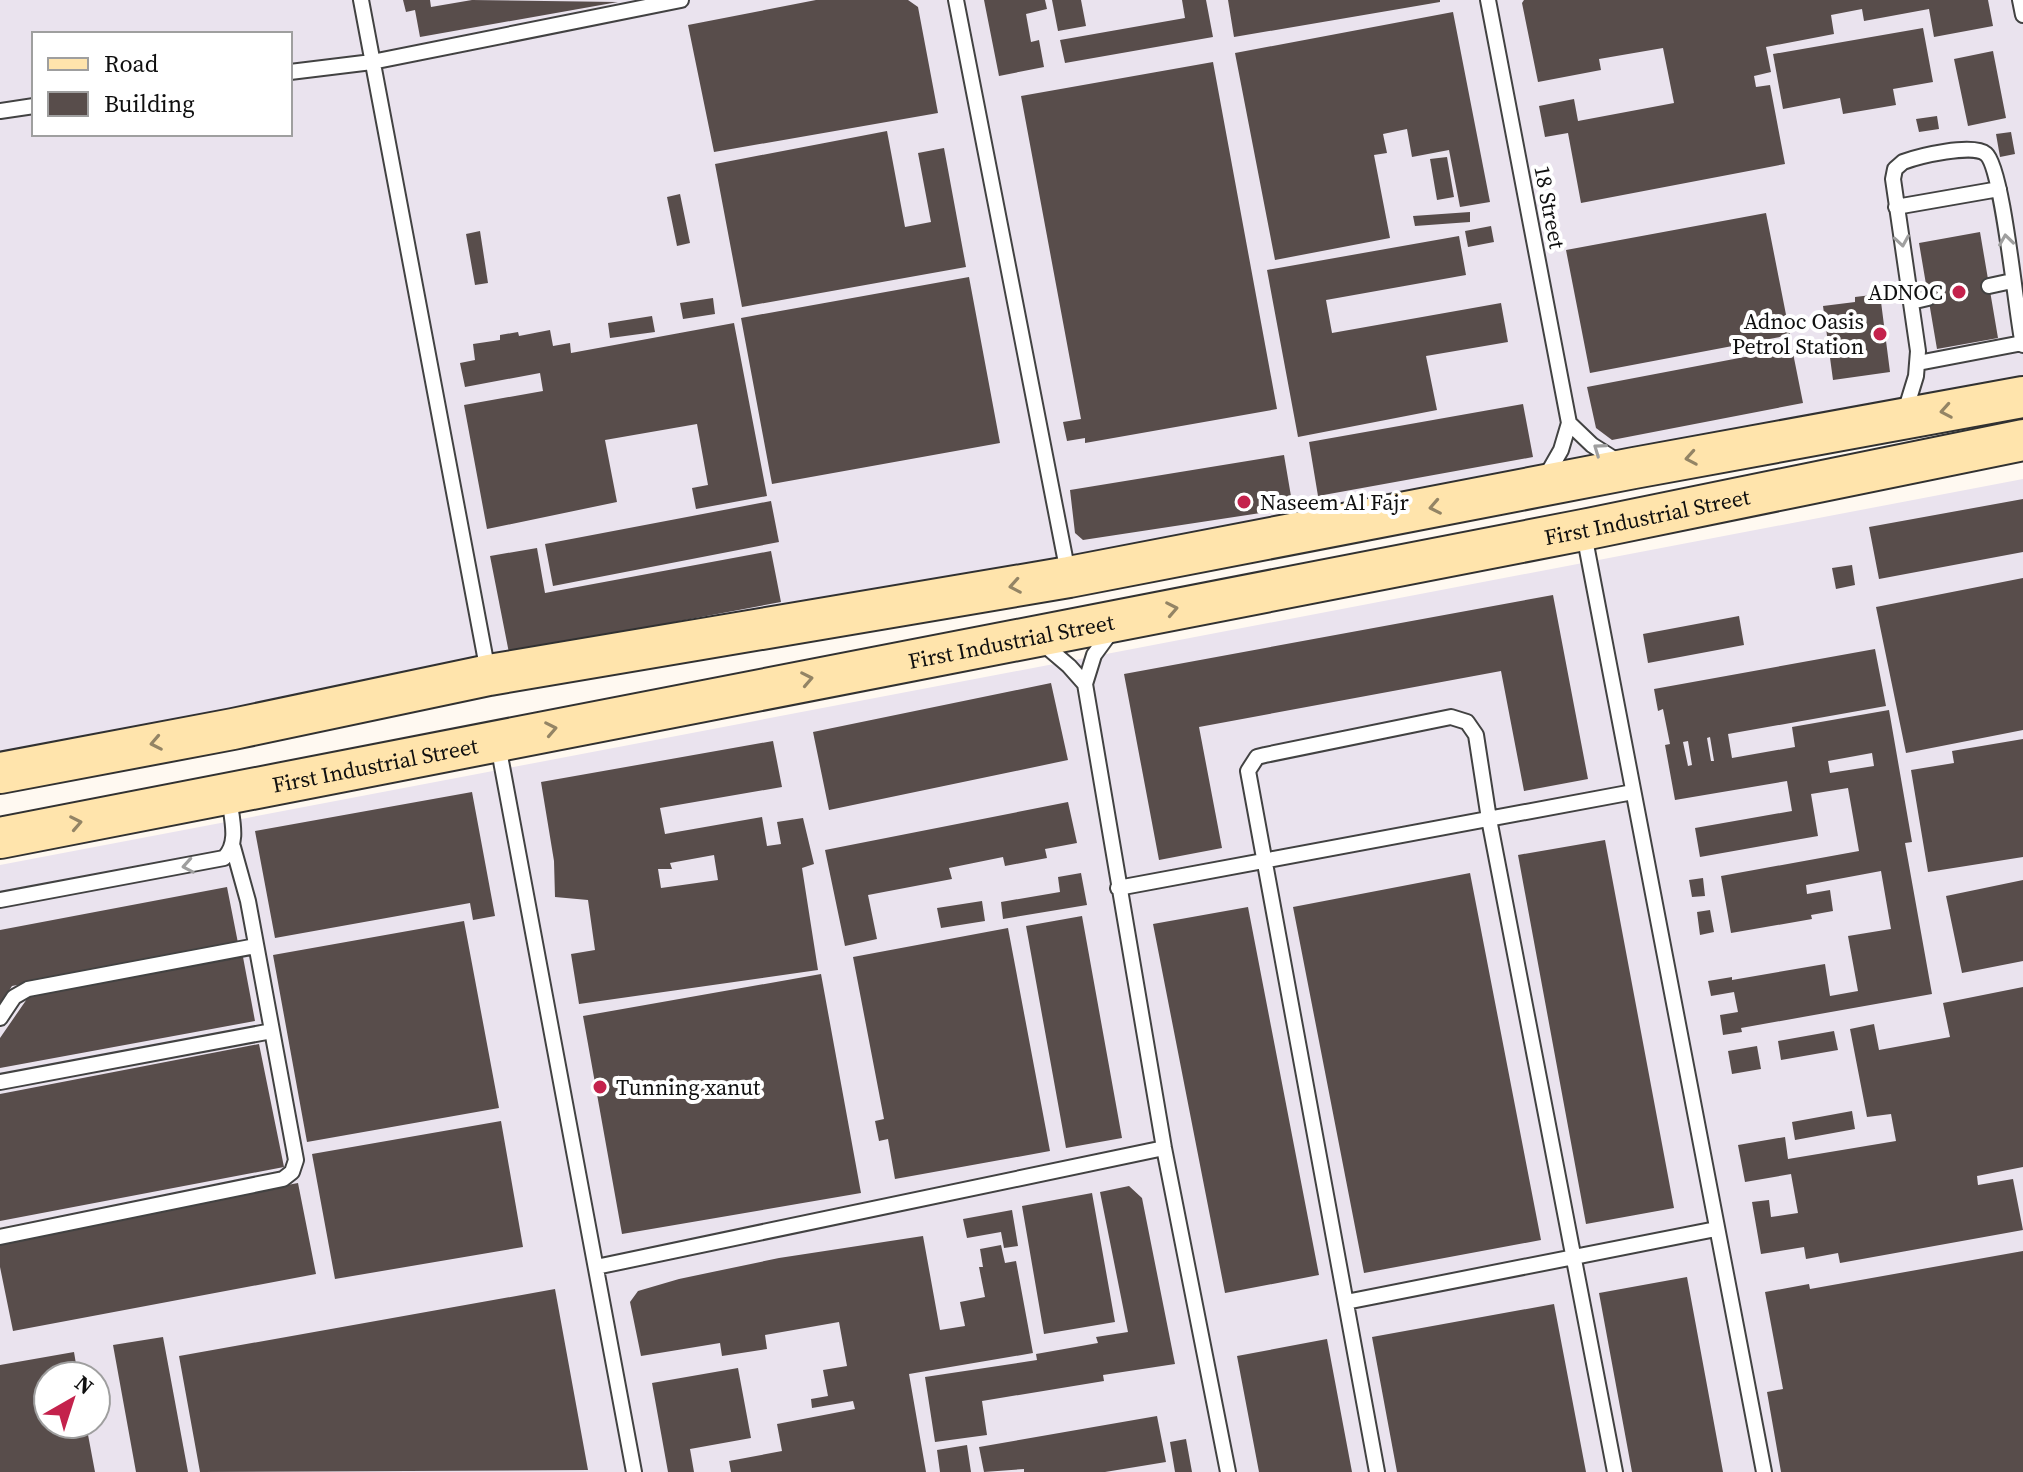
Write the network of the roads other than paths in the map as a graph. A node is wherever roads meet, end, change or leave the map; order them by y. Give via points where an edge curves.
1 (361, 0) edge
2 (681, 0) edge
3 (956, 0) edge
4 (1488, 0) edge
5 (2020, 0) edge
6 (2023, 15) edge
7 (372, 62) junction
8 (292, 72) edge
9 (32, 106) edge
10 (0, 111) edge
11 (1999, 189) junction
12 (1896, 207) junction
13 (2012, 281) junction
14 (1989, 286) dead end
15 (1928, 298) dead end
16 (1911, 302) junction
17 (2023, 344) edge
18 (1918, 363) junction
19 (2023, 397) edge
20 (1902, 419) junction
21 (1569, 423) junction
22 (2023, 440) edge
23 (1634, 468) junction
24 (1539, 486) junction
25 (1583, 530) junction
26 (1069, 577) junction
27 (1124, 618) junction
28 (1031, 636) junction
29 (489, 675) junction
30 (1085, 684) junction
31 (497, 740) junction
32 (0, 773) edge
33 (1633, 792) junction
34 (229, 793) junction
35 (1489, 819) junction
36 (0, 838) edge
37 (233, 847) junction
38 (1266, 861) junction
39 (1118, 888) junction
40 (0, 900) edge
41 (256, 946) junction
42 (0, 1018) edge
43 (272, 1031) junction
44 (0, 1082) edge
45 (1164, 1148) junction
46 (1716, 1229) junction
47 (0, 1237) edge
48 (1574, 1257) junction
49 (596, 1267) junction
50 (1346, 1302) junction
51 (634, 1472) edge
52 (1228, 1472) edge
53 (1377, 1472) edge
54 (1615, 1472) edge
55 (1764, 1472) edge

1 - 7 lane
2 - 7 lane
3 - 26 lane
4 - 21 lane, 18 Street
5 - 6 lane
7 - 8 lane
7 - 29 lane
9 - 10 lane
11 - 12 lane
11 - 12 lane via 1991,159 1979,150 1965,149 1898,165 1893,174
13 -> 11 lane
12 -> 16 lane
13 - 14 lane
13 - 17 lane
15 - 16 lane
16 - 18 lane
17 - 18 lane
18 - 20 lane
19 -> 20 main road
20 -> 23 main road
23 -> 21 lane via 1592,445
21 - 24 lane via 1555,463
22 - 25 main road, First Industrial Street
23 - 24 main road
24 -> 26 main road
27 -> 25 main road, First Industrial Street
25 - 33 lane
26 -> 29 main road
27 - 28 main road, First Industrial Street
27 - 30 lane via 1094,655
28 - 30 lane
31 -> 28 main road, First Industrial Street
29 -> 32 main road
30 - 39 lane
31 - 34 main road, First Industrial Street
31 - 49 lane
33 - 35 lane
33 - 46 lane
36 -> 34 main road, First Industrial Street
34 - 37 lane
35 - 38 lane
35 - 38 lane via 1476,735 1467,722 1451,717 1257,757 1248,771
35 - 48 lane
37 -> 40 lane via 217,861
37 - 41 lane
38 - 39 lane
38 - 50 lane
39 - 45 lane
41 - 42 lane via 28,989 14,997
41 - 43 lane
43 - 44 lane
43 - 47 lane via 296,1160 288,1177
45 - 49 lane
45 - 52 lane
46 - 48 lane
46 - 55 lane
48 - 50 lane
48 - 54 lane
49 - 51 lane
50 - 53 lane

